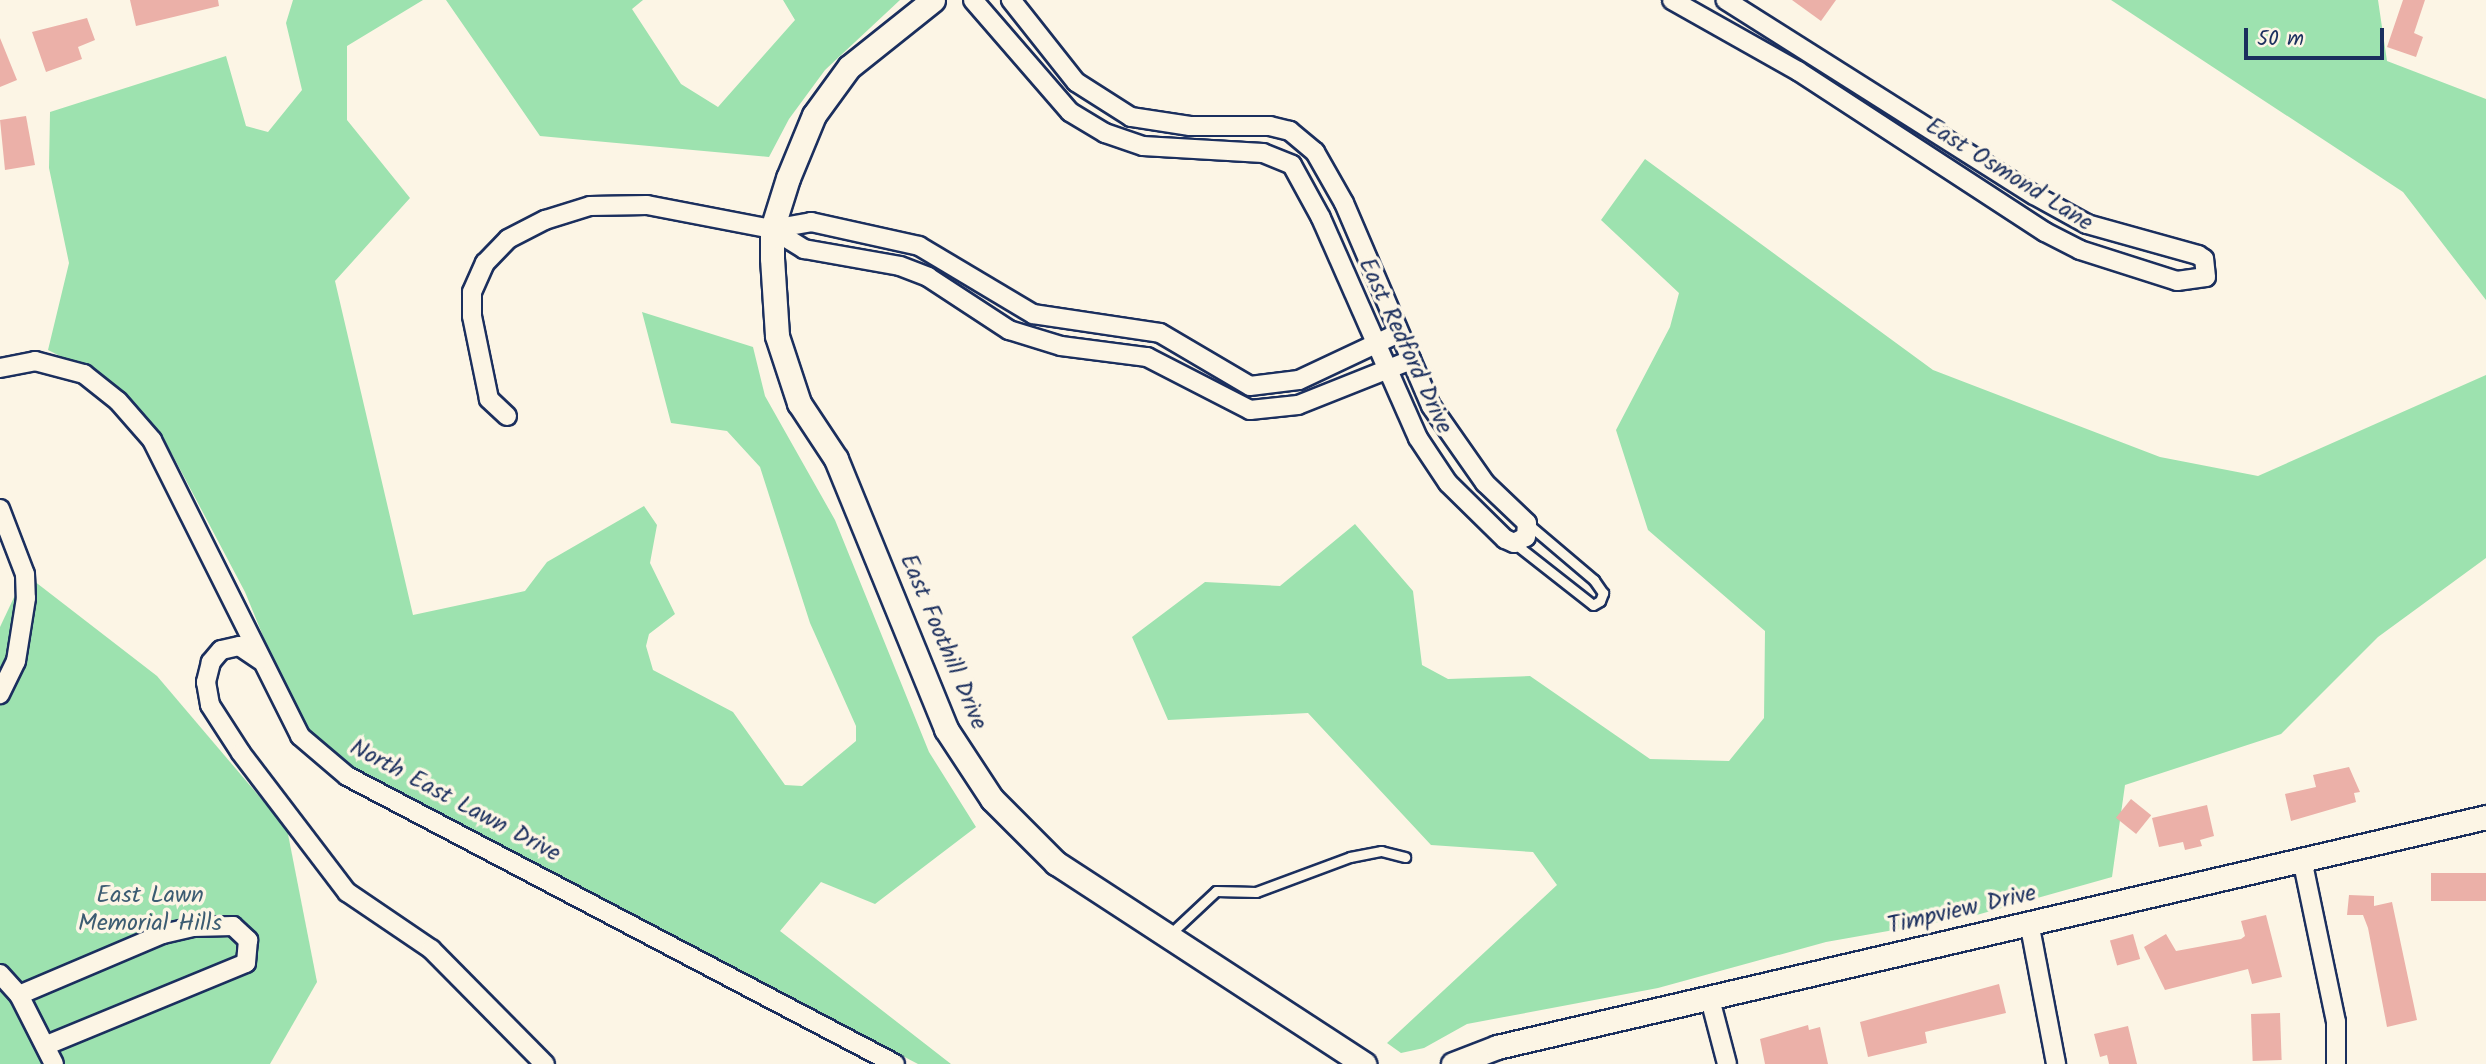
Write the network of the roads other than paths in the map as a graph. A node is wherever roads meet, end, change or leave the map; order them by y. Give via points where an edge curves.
1 (933, 0) edge
2 (973, 0) edge
3 (1011, 0) edge
4 (1672, 0) edge
5 (1725, 0) edge
6 (772, 229) junction
7 (1399, 333) junction
8 (1375, 345) junction
9 (1411, 360) junction
10 (0, 368) edge
11 (1386, 370) junction
12 (507, 416) dead end
13 (0, 509) edge
14 (1527, 523) junction
15 (1514, 543) junction
16 (260, 660) junction
17 (0, 694) edge
18 (2486, 817) edge
19 (1405, 857) dead end
20 (2302, 859) junction
21 (2029, 922) junction
22 (1167, 936) junction
23 (0, 974) edge
24 (19, 995) junction
25 (1710, 999) junction
26 (47, 1045) junction
27 (1353, 1062) edge
28 (541, 1063) edge
29 (54, 1064) edge
30 (895, 1064) edge
31 (1453, 1064) edge
32 (1727, 1064) edge
33 (2056, 1064) edge
34 (2336, 1064) edge

1 - 6 street via 849,67 828,93 799,146
2 - 8 street, East Redford Drive via 1070,112 1104,133 1143,146 1263,153 1292,165 1321,218
3 - 7 street, East Redford Drive via 1076,82 1131,117 1190,127 1270,126 1303,139 1343,203
4 - 5 street, East Osmond Lane via 1798,71 2056,238 2177,281 2206,277 2204,259 2198,255 2087,224
6 - 8 street via 811,222 919,246 1033,314 1160,333 1250,386 1299,380
6 - 11 street via 804,249 915,271 1009,330 1061,346 1147,357 1250,410 1298,405
6 - 12 street via 647,205 590,206 545,220 508,239 485,263 472,292 472,316 489,399
6 - 22 street, East Foothill Drive via 777,336 799,403 836,459 856,502 946,729 992,799 1056,863
7 - 8 street
7 - 9 street, East Redford Drive
8 - 11 street, East Redford Drive
9 - 11 street
9 - 14 street, East Redford Drive via 1450,439 1485,483
10 - 16 street, North East Lawn Drive via 35,361 84,374 118,401 152,440 210,550
11 - 15 street, East Redford Drive via 1418,438 1448,483
13 - 17 street via 25,574 26,598 16,661
14 - 15 street via 1525,537
14 - 15 lane via 1594,580 1603,593 1600,601 1593,605
16 - 28 street via 239,646 222,650 211,662 206,682 210,705 242,752 347,892 431,949
16 - 30 street, North East Lawn Drive via 300,736 347,776
18 - 20 street, Timpview Drive
19 - 22 lane via 1381,851 1350,857 1256,892 1216,891
20 - 21 street, Timpview Drive
20 - 34 street via 2336,1022
21 - 25 street, Timpview Drive
21 - 33 street
22 - 27 street, East Foothill Drive
23 - 24 street
24 - 26 street
24 - 26 street via 163,934 193,927 233,926 248,940 246,963
25 - 31 street, Timpview Drive via 1497,1047
25 - 32 street
26 - 29 street

